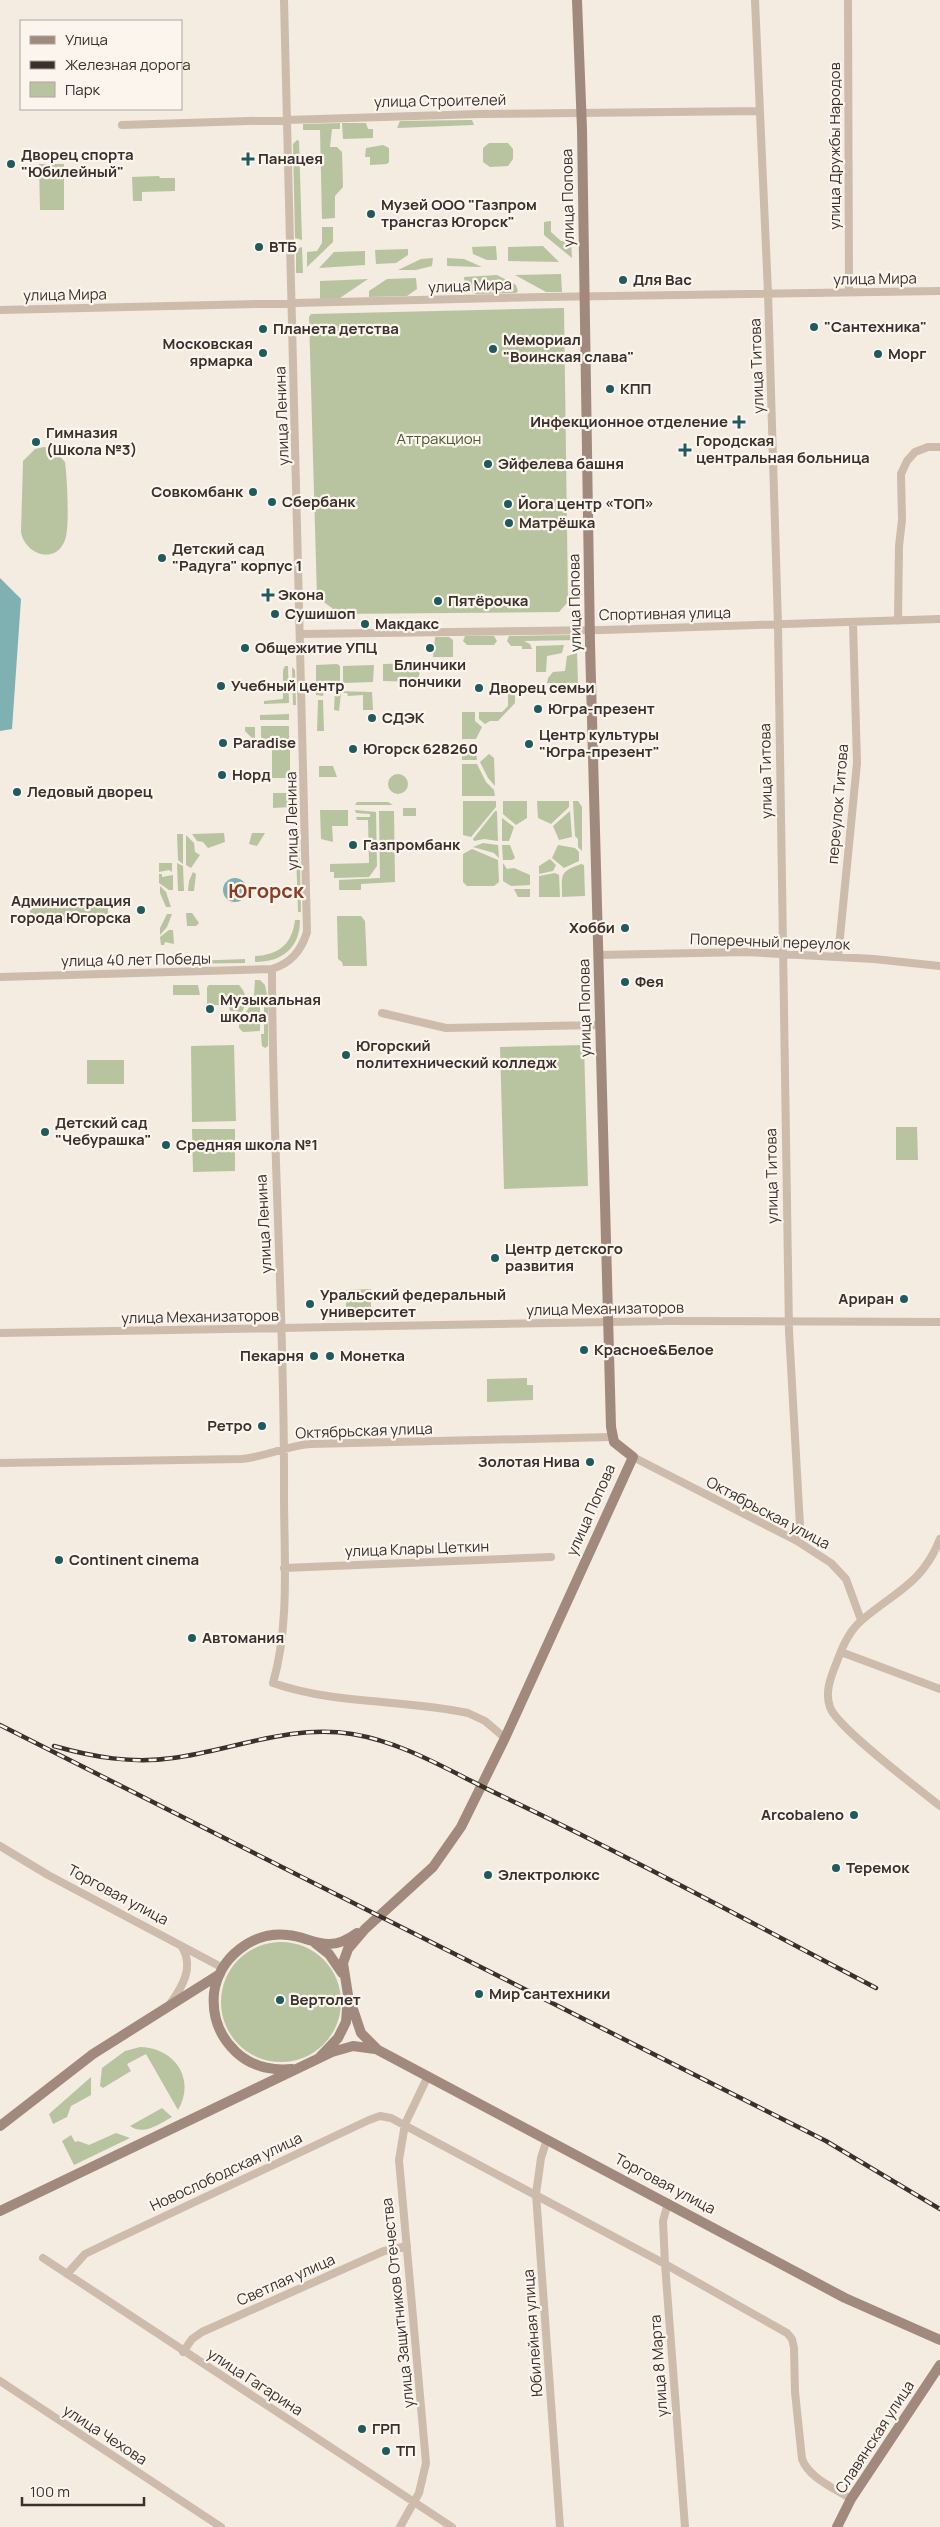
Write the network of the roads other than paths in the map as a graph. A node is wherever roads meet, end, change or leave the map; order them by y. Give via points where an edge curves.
1 (284, 0) edge
2 (576, 0) edge
3 (755, 0) edge
4 (848, 0) edge
5 (759, 111) junction
6 (582, 113) junction
7 (287, 119) junction
8 (122, 125) dead end
9 (940, 291) edge
10 (849, 292) junction
11 (768, 293) junction
12 (586, 297) junction
13 (292, 305) junction
14 (0, 310) edge
15 (940, 447) edge
16 (940, 619) edge
17 (898, 621) junction
18 (853, 623) junction
19 (778, 625) junction
20 (590, 630) junction
21 (302, 634) junction
22 (782, 954) junction
23 (599, 955) junction
24 (838, 957) junction
25 (940, 966) edge
26 (272, 969) junction
27 (0, 977) edge
28 (382, 1013) dead end
29 (600, 1025) junction
30 (789, 1321) junction
31 (940, 1322) edge
32 (608, 1323) junction
33 (283, 1330) junction
34 (0, 1333) edge
35 (613, 1440) junction
36 (284, 1450) junction
37 (632, 1457) junction
38 (0, 1463) edge
39 (622, 1477) junction
40 (940, 1539) edge
41 (797, 1541) junction
42 (551, 1557) dead end
43 (931, 1560) junction
44 (940, 1563) edge
45 (284, 1568) junction
46 (861, 1620) junction
47 (841, 1652) junction
48 (940, 1689) edge
49 (505, 1738) junction
50 (940, 1806) edge
51 (0, 1846) edge
52 (365, 1929) junction
53 (305, 1938) junction
54 (182, 1946) junction
55 (221, 1971) junction
56 (345, 1979) junction
57 (348, 1995) junction
58 (169, 2005) junction
59 (378, 2050) junction
60 (319, 2058) junction
61 (303, 2066) junction
62 (428, 2076) junction
63 (405, 2124) junction
64 (0, 2126) edge
65 (548, 2139) junction
66 (536, 2194) junction
67 (668, 2203) junction
68 (0, 2211) edge
69 (407, 2246) junction
70 (43, 2258) dead end
71 (665, 2264) junction
72 (67, 2274) junction
73 (940, 2340) edge
74 (183, 2352) junction
75 (940, 2365) edge
76 (0, 2382) edge
77 (851, 2499) junction
78 (414, 2503) junction
79 (220, 2527) edge
80 (400, 2527) edge
81 (452, 2527) edge
82 (560, 2527) edge
83 (685, 2527) edge
84 (837, 2527) edge

1 - 7 street, улица Ленина
2 - 6 street, улица Попова
3 - 5 street, улица Титова
4 - 10 street, улица Дружбы Народов
5 - 6 street, улица Строителей
5 - 11 street, улица Титова
6 - 7 street, улица Строителей
6 - 12 street, улица Попова
7 - 8 street, улица Строителей
7 - 13 street, улица Ленина
9 - 10 street, улица Мира
10 - 11 street, улица Мира
11 - 12 street, улица Мира
11 - 19 street, улица Титова
12 - 13 street, улица Мира
12 - 20 street, улица Попова
13 - 14 street, улица Мира
13 - 21 street, улица Ленина
15 - 17 street via 915,452 906,461 901,474
16 - 17 street, Спортивная улица
17 - 18 street, Спортивная улица
18 - 19 street, Спортивная улица
18 - 24 street, переулок Титова via 857,763
19 - 20 street, Спортивная улица
19 - 22 street, улица Титова
20 - 21 street, Спортивная улица
20 - 23 street, улица Попова
21 - 26 street, улица Ленина via 308,926 297,953
22 - 23 street, Поперечный переулок
22 - 24 street, Поперечный переулок
22 - 30 street, улица Титова
23 - 29 street, улица Попова
24 - 25 street, Поперечный переулок
26 - 27 street, улица 40 лет Победы
26 - 33 street, улица Ленина via 273,1106
28 - 29 street via 446,1028
29 - 32 street, улица Попова
30 - 31 street, улица Механизаторов
30 - 32 street, улица Механизаторов
30 - 41 street, улица Титова via 800,1526
32 - 33 street, улица Механизаторов
32 - 35 street, улица Попова
33 - 34 street, улица Механизаторов
33 - 36 street, улица Ленина
35 - 36 street, Октябрьская улица via 319,1444
35 - 37 street, улица Попова
35 - 39 street via 622,1460
36 - 38 street, Октябрьская улица via 241,1459
36 - 45 street, улица Ленина
37 - 39 street, улица Попова
37 - 41 street, Октябрьская улица
39 - 49 street, улица Попова
40 - 43 street
41 - 46 street, Октябрьская улица via 839,1570 850,1586
42 - 45 street, улица Клары Цеткин
43 - 44 street
43 - 46 street via 917,1578
45 - 49 street, улица Ленина via 280,1651 273,1682 340,1698 468,1713 485,1721
46 - 47 street
47 - 48 street
47 - 50 street via 828,1688 828,1702 834,1714 854,1735
49 - 52 street, улица Попова via 461,1827 443,1854 424,1876
51 - 54 street, Торговая улица
52 - 53 street via 337,1943
52 - 56 street via 345,1955
53 - 55 street via 286,1934 258,1938 241,1948
53 - 56 street via 330,1954
54 - 55 street, Торговая улица
54 - 58 street via 187,1957 187,1974
55 - 58 street
55 - 61 street via 215,1989 214,2010 220,2030 232,2048 265,2068 284,2070
56 - 57 street
57 - 59 street via 361,2033
57 - 60 street via 348,2013 342,2030 333,2046
58 - 64 street via 93,2054
59 - 60 street via 353,2046
59 - 62 street, Торговая улица
60 - 61 street
61 - 68 street
62 - 63 street, улица Защитников Отечества
62 - 65 street, Торговая улица
63 - 66 street, Новослободская улица
63 - 69 street, улица Защитников Отечества via 399,2175
63 - 72 street, Новослободская улица via 385,2116 369,2120 84,2254
65 - 66 street, Юбилейная улица via 541,2158
65 - 67 street, Торговая улица
66 - 71 street, Новослободская улица
66 - 82 street, Юбилейная улица
67 - 71 street, улица 8 Марта via 663,2221
67 - 73 street, Торговая улица via 845,2298
69 - 74 street, Светлая улица via 384,2251 202,2332
69 - 78 street, улица Защитников Отечества via 426,2454 425,2474
70 - 72 street, улица Гагарина
71 - 77 street, Новослободская улица via 792,2339 804,2466
71 - 83 street, улица 8 Марта
72 - 74 street, улица Гагарина
74 - 78 street, улица Гагарина
75 - 77 street, Славянская улица
76 - 79 street, улица Чехова
77 - 84 street, Славянская улица
78 - 80 street, улица Защитников Отечества
78 - 81 street, улица Гагарина

